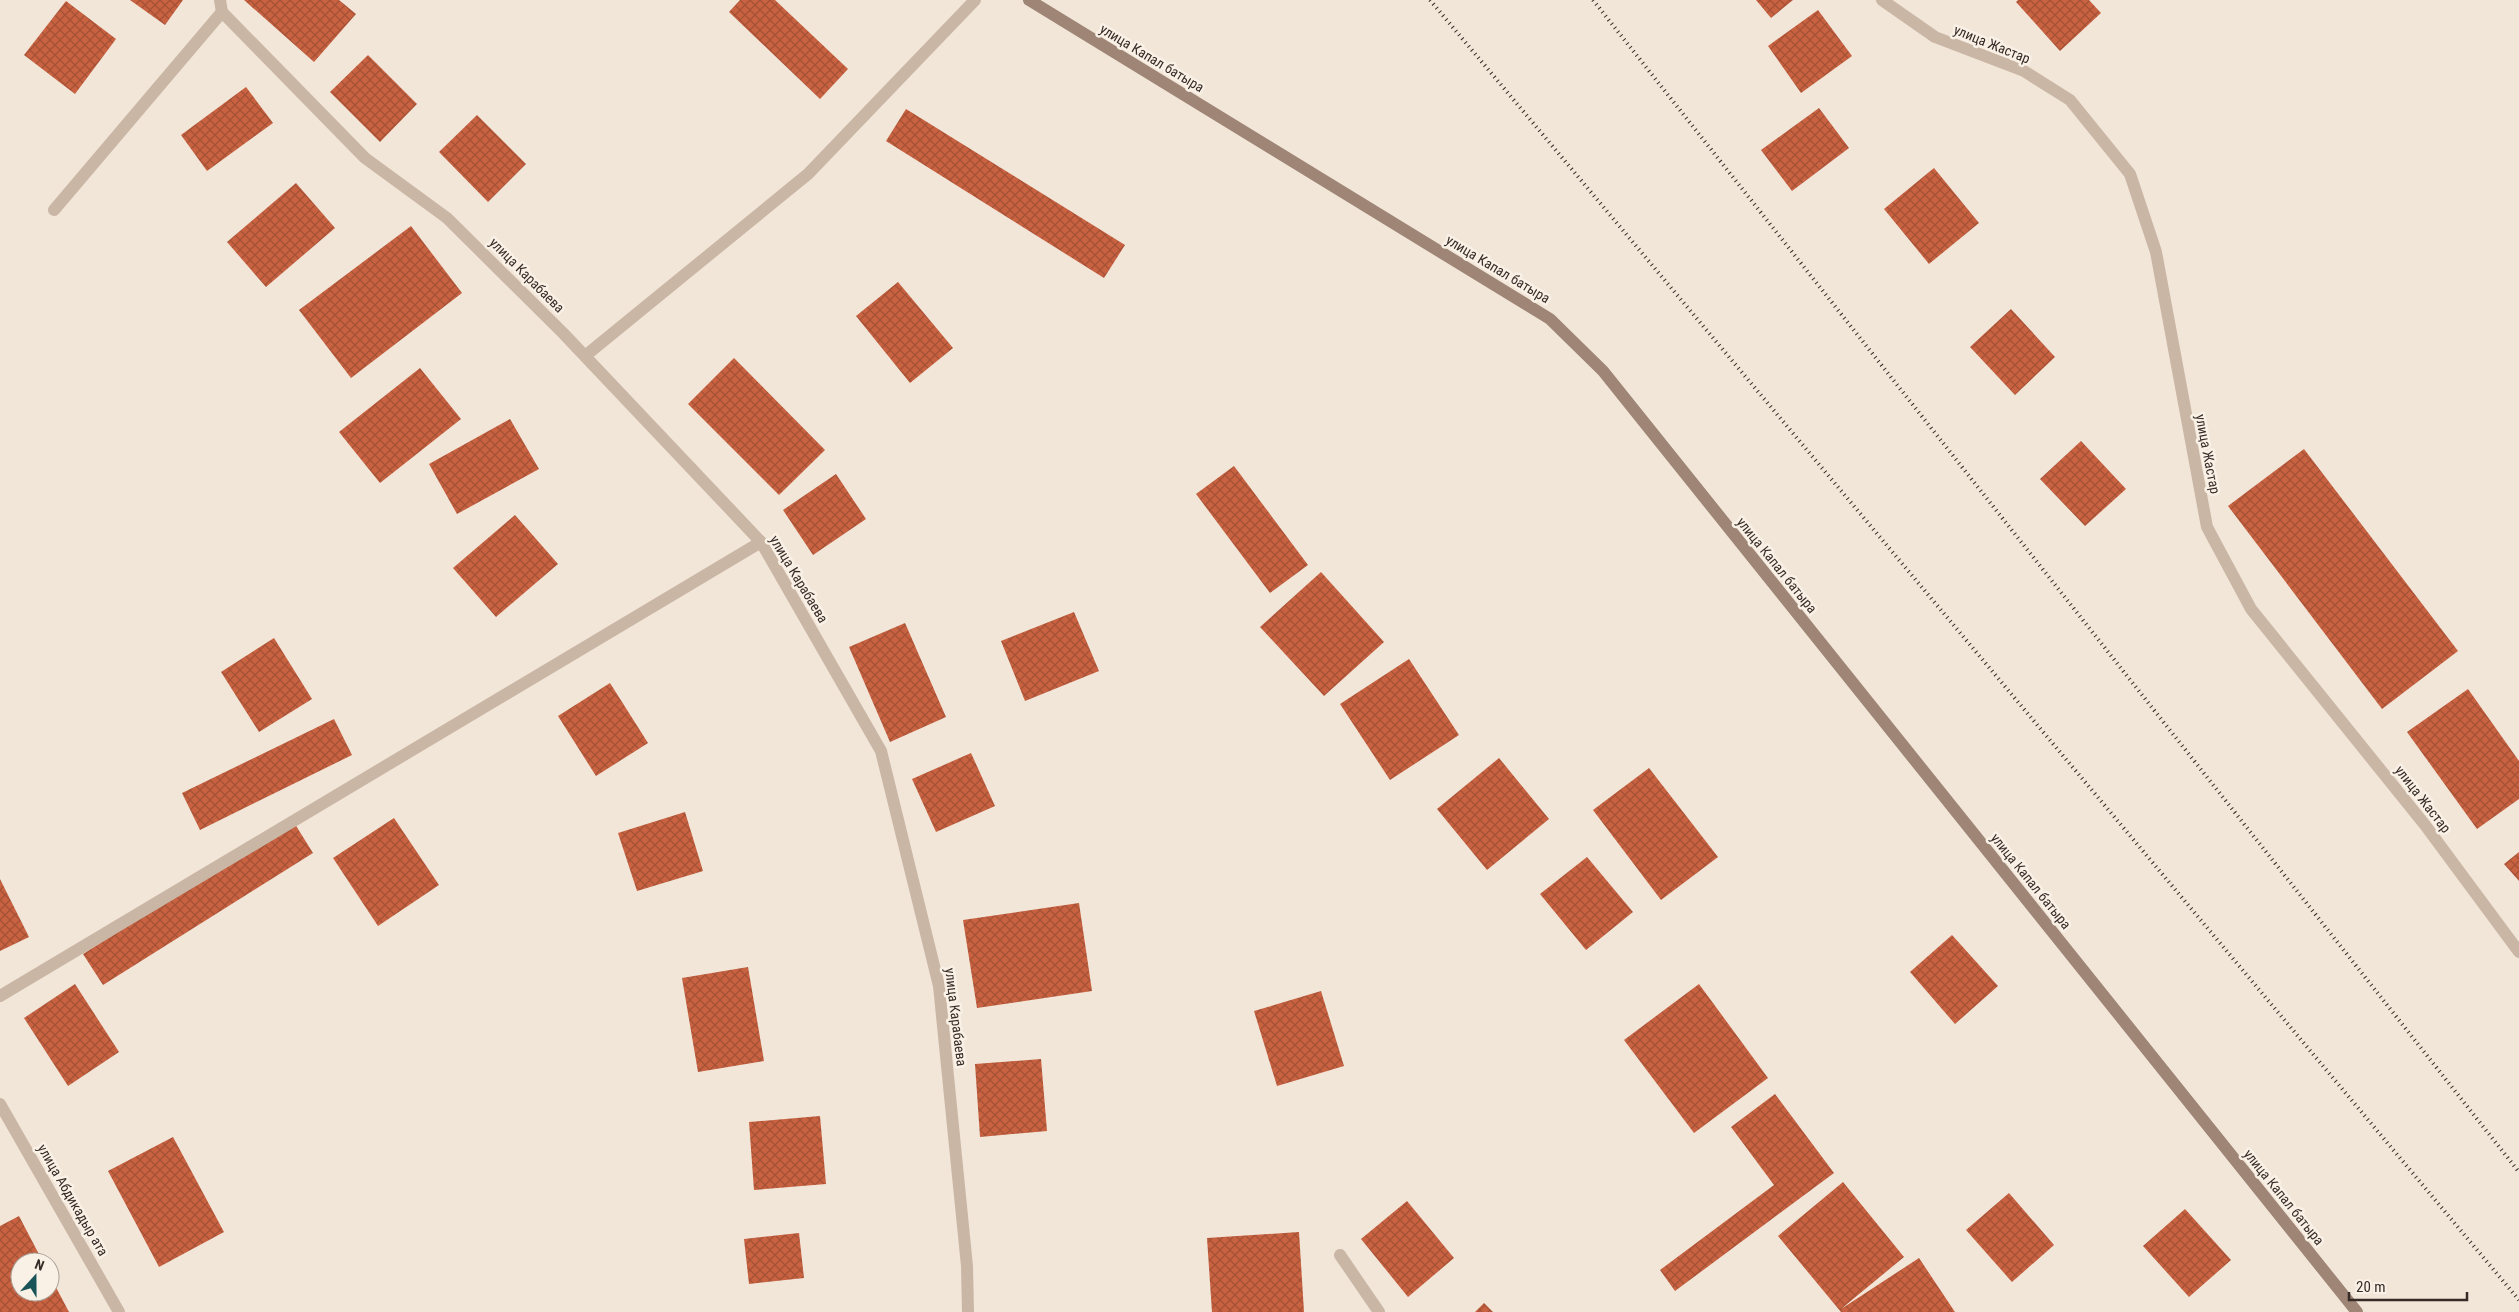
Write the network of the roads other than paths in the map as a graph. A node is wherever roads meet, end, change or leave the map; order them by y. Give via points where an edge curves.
1 (976, 0) edge
2 (1029, 0) edge
3 (1882, 0) edge
4 (221, 6) edge
5 (54, 210) dead end
6 (585, 356) junction
7 (761, 542) junction
8 (2519, 952) edge
9 (0, 996) edge
10 (0, 1104) edge
11 (1340, 1255) dead end
12 (120, 1312) edge
13 (968, 1312) edge
14 (1379, 1312) edge
15 (2357, 1312) edge

1 - 6 street via 808,174
2 - 15 main road, улица Капал батыра via 1550,319 1602,371
3 - 8 street, улица Жастар via 1935,37 2024,71 2070,100 2130,174 2156,252 2207,527 2251,609 2425,825
4 - 5 street
4 - 6 street, улица Карабаева via 365,158 447,218
6 - 7 street, улица Карабаева
7 - 9 street
7 - 13 street, улица Карабаева via 881,751 939,986 967,1266
10 - 12 street, улица Абдикадыр ата
11 - 14 street

